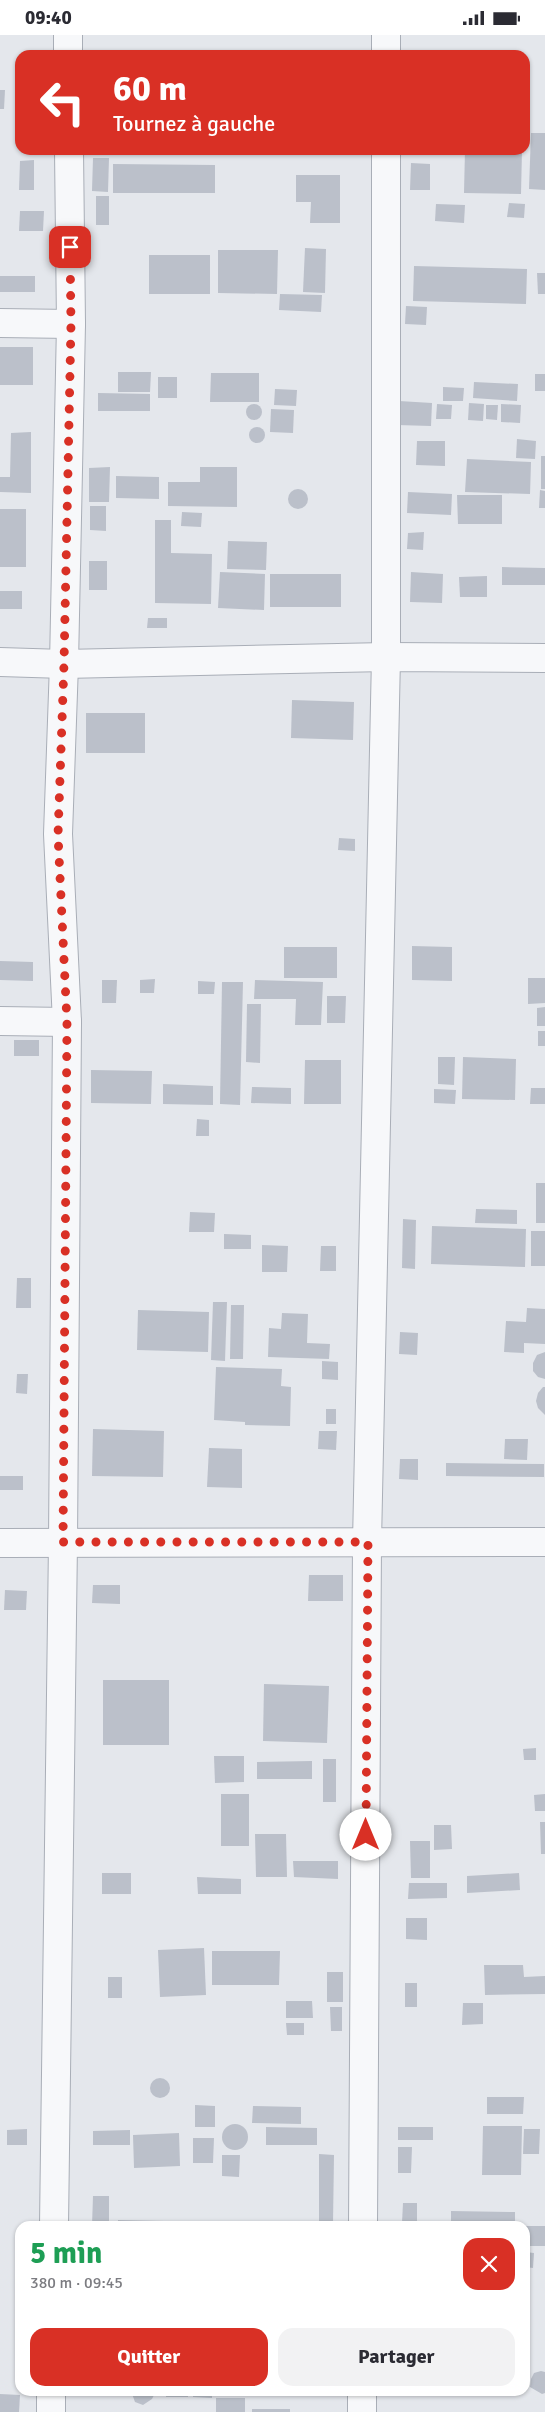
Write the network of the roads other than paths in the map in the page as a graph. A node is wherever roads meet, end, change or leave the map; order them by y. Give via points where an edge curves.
1 (68, 35) edge
2 (386, 35) edge
3 (68, 50) edge
4 (386, 50) edge
5 (69, 155) edge
6 (386, 155) edge
7 (0, 323) edge
8 (71, 324) junction
9 (386, 657) junction
10 (545, 658) edge
11 (0, 662) edge
12 (64, 664) junction
13 (0, 1021) edge
14 (67, 1022) junction
15 (63, 1542) junction
16 (368, 1542) junction
17 (545, 1542) edge
18 (0, 1543) edge
19 (54, 2221) edge
20 (363, 2221) edge
21 (51, 2396) edge
22 (362, 2396) edge
23 (51, 2412) edge
24 (362, 2412) edge

1 - 3 street
2 - 4 street
5 - 8 street
6 - 9 street
7 - 8 street
8 - 12 street
9 - 10 street
9 - 12 street
9 - 16 street
11 - 12 street
12 - 14 street via 58,835
13 - 14 street
14 - 15 street
15 - 16 street
15 - 18 street
15 - 19 street
16 - 17 street
16 - 20 street
21 - 23 street
22 - 24 street

